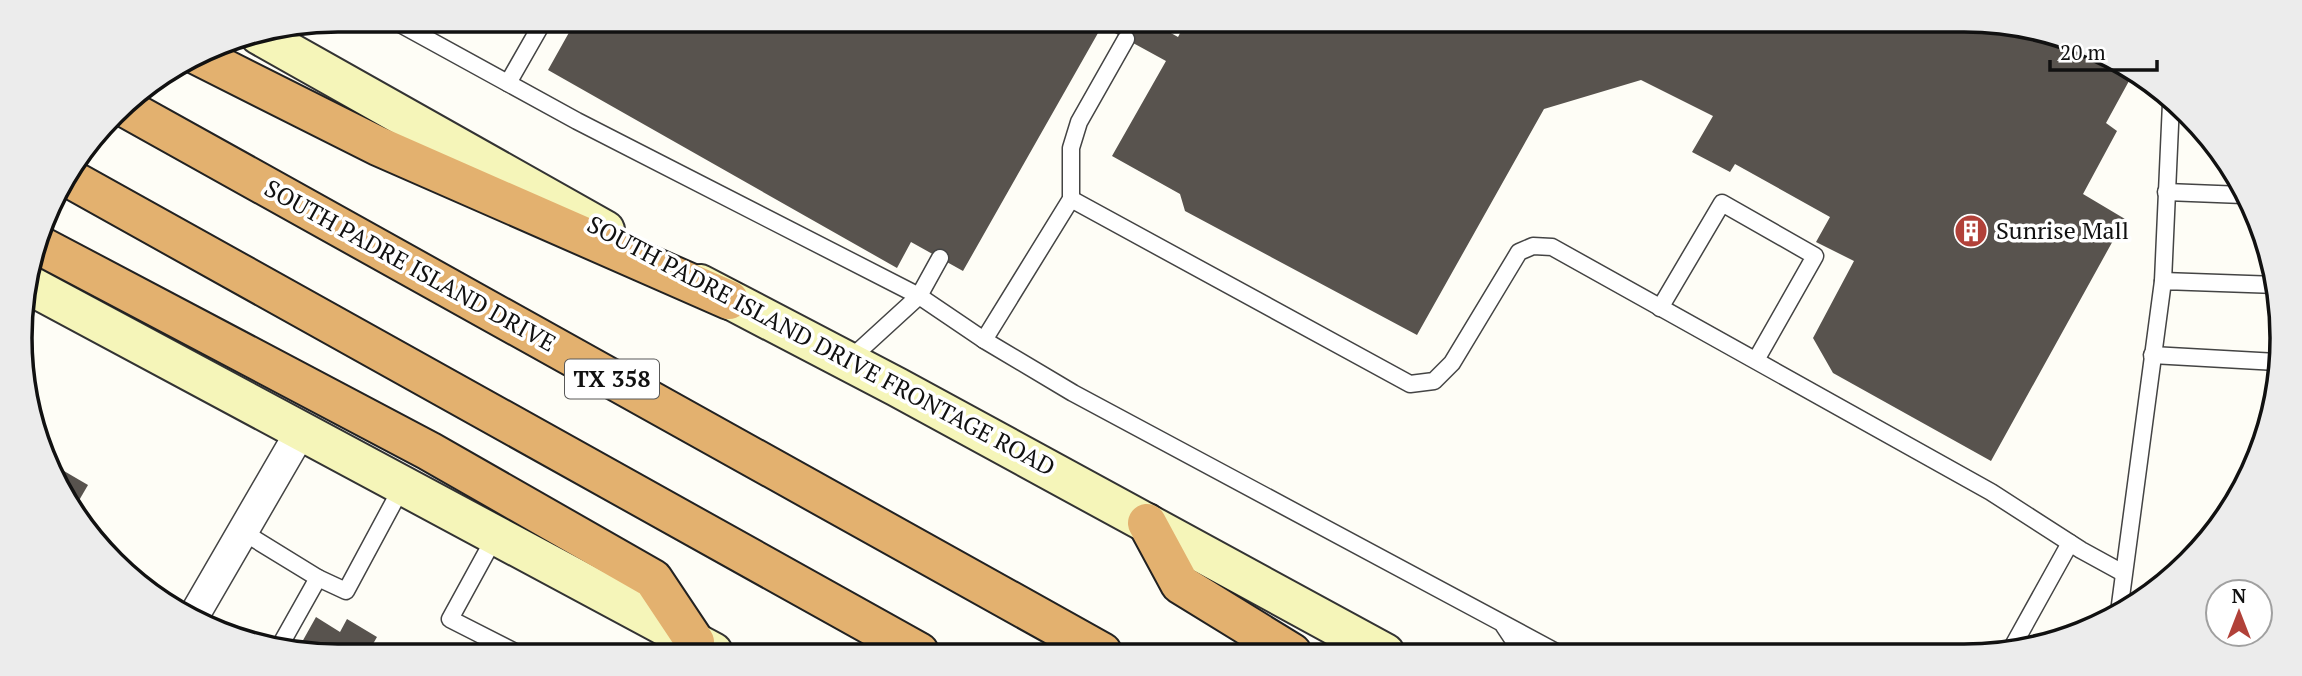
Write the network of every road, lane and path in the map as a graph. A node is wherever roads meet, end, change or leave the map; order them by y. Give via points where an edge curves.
1 (415, 32) edge
2 (537, 32) edge
3 (1126, 39) dead end
4 (267, 40) edge
5 (208, 60) edge
6 (509, 83) junction
7 (132, 112) edge
8 (2170, 112) edge
9 (75, 181) edge
10 (2166, 191) junction
11 (2235, 195) edge
12 (1071, 199) junction
13 (45, 248) edge
14 (940, 258) dead end
15 (2163, 281) junction
16 (2266, 285) edge
17 (35, 288) edge
18 (919, 296) junction
19 (729, 300) junction
20 (1660, 307) junction
21 (984, 340) junction
22 (2152, 355) junction
23 (1756, 360) junction
24 (847, 362) junction
25 (2270, 362) edge
26 (301, 431) junction
27 (403, 485) junction
28 (1147, 523) junction
29 (243, 532) junction
30 (496, 535) junction
31 (2070, 543) junction
32 (2123, 573) junction
33 (318, 578) junction
34 (2120, 601) edge
35 (197, 610) edge
36 (1503, 625) junction
37 (283, 640) edge
38 (2016, 640) edge
39 (499, 644) edge
40 (693, 644) edge
41 (697, 644) edge
42 (905, 644) edge
43 (1088, 644) edge
44 (1277, 644) edge
45 (1369, 644) edge
46 (1516, 644) edge
47 (1540, 644) edge

1 - 6 lane
2 - 6 lane
3 - 12 lane via 1079,122 1071,148
4 - 19 main road, SOUTH PADRE ISLAND DRIVE FRONTAGE ROAD
5 - 19 highway via 378,146
6 - 18 lane
7 - 43 highway, SOUTH PADRE ISLAND DRIVE / TX 358
8 - 10 lane
9 - 42 highway
10 - 11 lane
10 - 15 lane
12 - 20 lane via 1410,384 1434,381 1451,363 1519,252 1533,246 1552,247
12 - 21 lane
13 - 41 highway via 429,452 653,579
14 - 18 lane
15 - 16 lane
15 - 22 lane
17 - 26 main road
18 - 21 lane
18 - 24 lane
19 - 24 main road, SOUTH PADRE ISLAND DRIVE FRONTAGE ROAD
20 - 23 lane
20 - 23 lane via 1722,203 1815,256
21 - 36 lane via 1073,393
22 - 25 lane
22 - 32 lane
23 - 31 lane via 1991,492
24 - 28 main road, SOUTH PADRE ISLAND DRIVE FRONTAGE ROAD
26 - 27 main road
26 - 29 street
27 - 30 main road
27 - 33 lane via 346,591
28 - 44 highway via 1180,584
28 - 45 main road, SOUTH PADRE ISLAND DRIVE FRONTAGE ROAD
29 - 33 lane
29 - 35 street
30 - 39 lane via 450,619
30 - 40 main road
31 - 32 lane
31 - 38 lane
32 - 34 lane
33 - 37 lane
36 - 46 lane
36 - 47 lane

